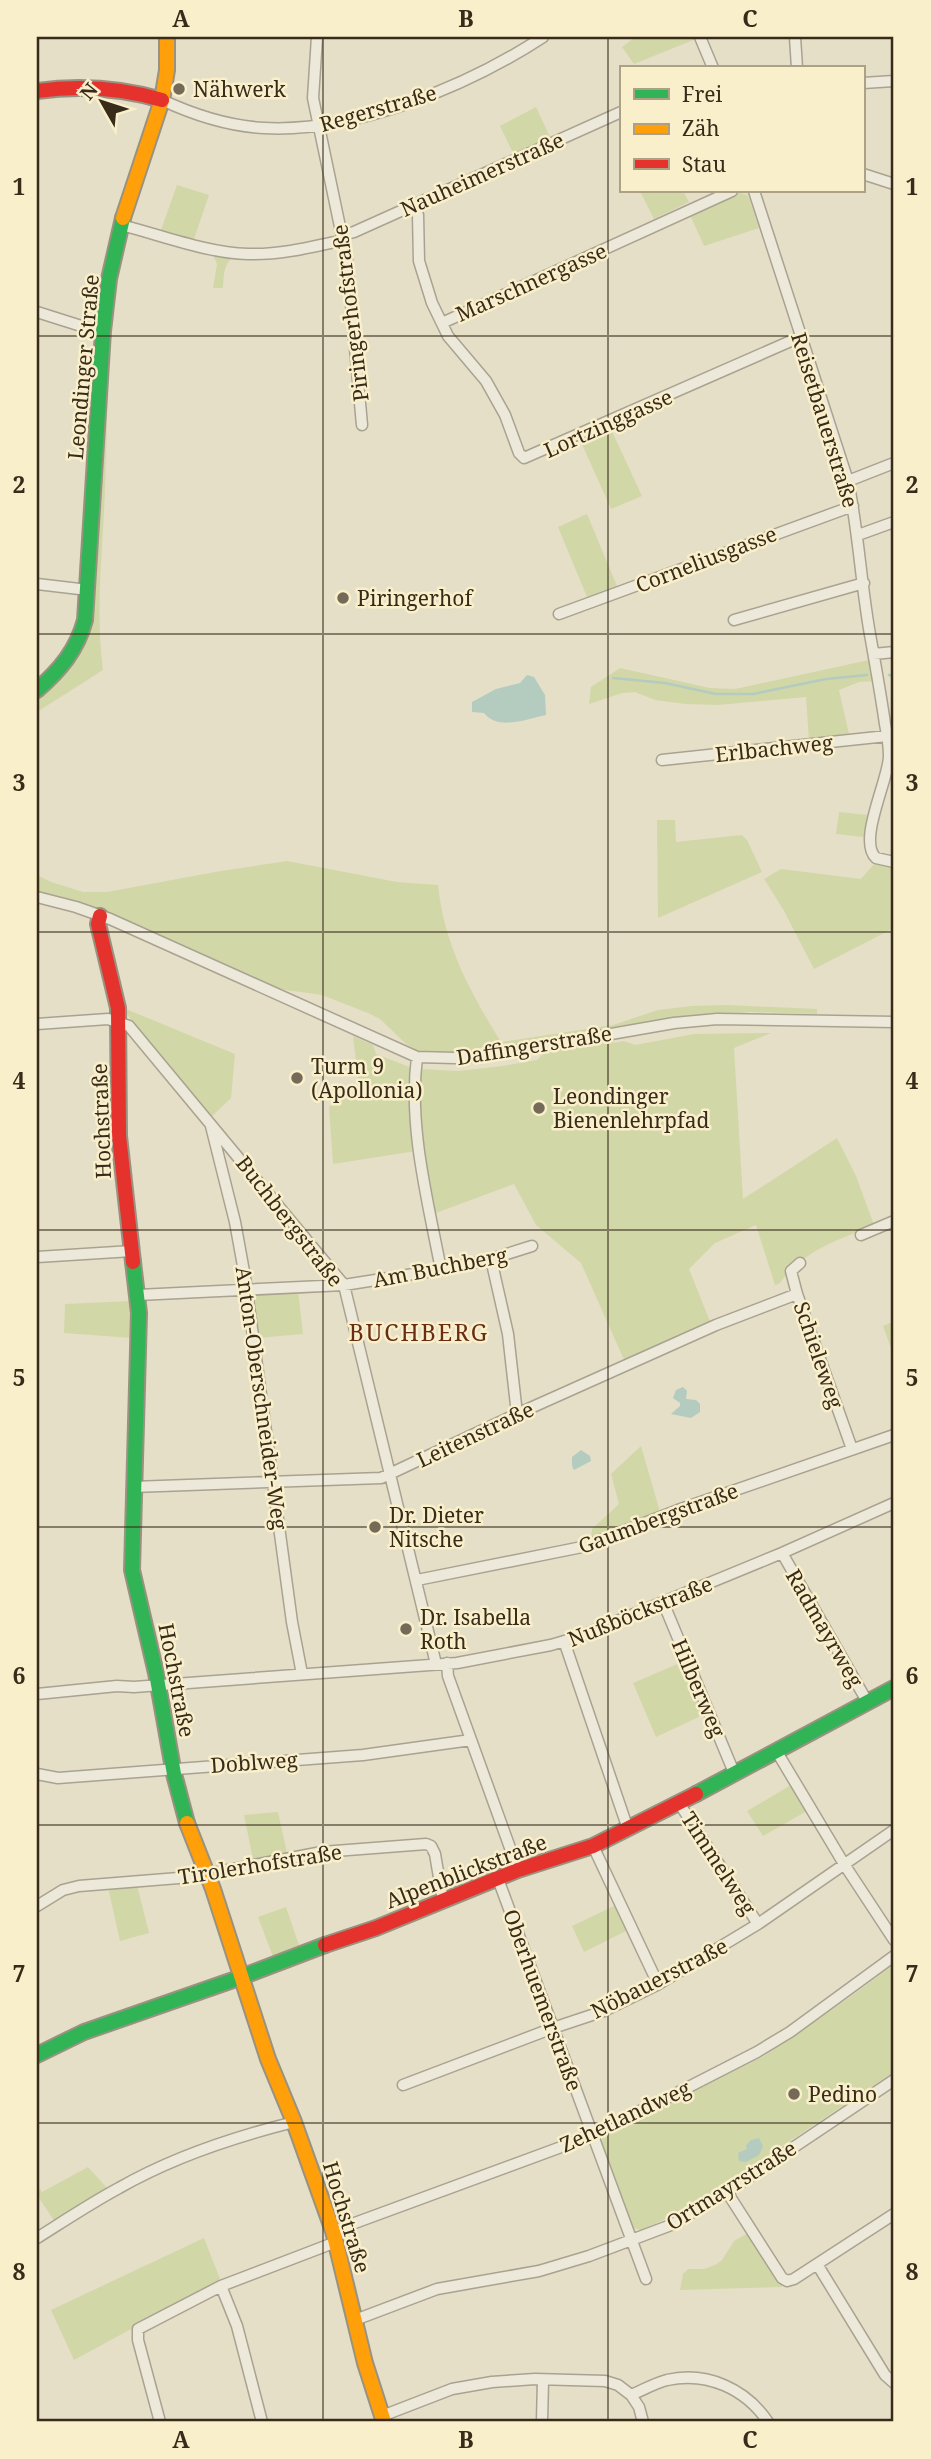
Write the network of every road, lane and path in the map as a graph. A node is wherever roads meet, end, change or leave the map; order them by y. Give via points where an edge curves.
1 (167, 37) edge
2 (317, 37) edge
3 (543, 37) edge
4 (700, 37) edge
5 (795, 37) edge
6 (712, 66) edge
7 (797, 66) edge
8 (894, 82) edge
9 (864, 83) edge
10 (37, 91) edge
11 (162, 100) junction
12 (620, 111) edge
13 (318, 127) junction
14 (864, 174) edge
15 (894, 184) edge
16 (730, 192) edge
17 (754, 192) edge
18 (414, 205) junction
19 (121, 225) junction
20 (343, 238) junction
21 (37, 312) edge
22 (442, 323) junction
23 (103, 331) junction
24 (800, 337) junction
25 (362, 425) dead end
26 (894, 463) edge
27 (848, 481) junction
28 (853, 506) junction
29 (894, 522) edge
30 (858, 535) junction
31 (864, 583) junction
32 (37, 584) edge
33 (89, 590) junction
34 (559, 614) dead end
35 (734, 620) dead end
36 (894, 652) edge
37 (874, 654) junction
38 (37, 690) edge
39 (887, 736) junction
40 (662, 760) dead end
41 (894, 862) edge
42 (37, 897) edge
43 (100, 916) junction
44 (894, 1022) edge
45 (119, 1023) junction
46 (37, 1024) edge
47 (417, 1057) junction
48 (211, 1123) junction
49 (894, 1221) edge
50 (861, 1235) dead end
51 (532, 1246) dead end
52 (132, 1251) junction
53 (37, 1257) edge
54 (491, 1259) junction
55 (800, 1263) dead end
56 (441, 1270) junction
57 (344, 1285) junction
58 (247, 1290) junction
59 (797, 1294) junction
60 (138, 1295) junction
61 (517, 1413) junction
62 (894, 1435) edge
63 (852, 1449) junction
64 (391, 1473) junction
65 (274, 1482) junction
66 (133, 1487) junction
67 (894, 1503) edge
68 (782, 1553) junction
69 (417, 1580) junction
70 (663, 1602) junction
71 (564, 1641) junction
72 (442, 1664) junction
73 (302, 1675) junction
74 (158, 1686) junction
75 (894, 1688) edge
76 (37, 1694) edge
77 (868, 1703) junction
78 (471, 1740) junction
79 (777, 1752) junction
80 (173, 1768) junction
81 (37, 1774) edge
82 (735, 1774) junction
83 (679, 1803) junction
84 (628, 1829) junction
85 (894, 1830) edge
86 (593, 1846) junction
87 (844, 1864) junction
88 (518, 1870) junction
89 (206, 1874) junction
90 (498, 1879) junction
91 (443, 1901) junction
92 (37, 1906) edge
93 (758, 1924) junction
94 (894, 1940) edge
95 (894, 1956) edge
96 (241, 1977) junction
97 (658, 1984) junction
98 (553, 2028) junction
99 (37, 2055) edge
100 (894, 2080) edge
101 (403, 2085) dead end
102 (294, 2122) junction
103 (593, 2134) junction
104 (727, 2192) junction
105 (894, 2214) edge
106 (334, 2236) junction
107 (37, 2238) edge
108 (632, 2241) junction
109 (817, 2264) junction
110 (646, 2279) dead end
111 (221, 2286) junction
112 (355, 2320) junction
113 (543, 2380) junction
114 (894, 2383) edge
115 (631, 2395) junction
116 (383, 2419) edge
117 (160, 2422) edge
118 (262, 2422) edge
119 (542, 2422) edge
120 (643, 2422) edge
121 (768, 2422) edge

1 - 11 street, Leondinger Straße
2 - 13 street, Piringerhofstraße via 312,84
3 - 13 street, Regerstraße via 437,92
4 - 6 street
5 - 7 street
8 - 9 street
10 - 11 street via 100,89
11 - 13 street, Regerstraße via 210,119 246,126
11 - 19 street, Leondinger Straße
12 - 18 street, Nauheimerstraße
13 - 20 street, Piringerhofstraße
14 - 15 street
16 - 22 street, Marschnergasse
17 - 24 street, Reisetbauerstraße
18 - 20 street, Nauheimerstraße
18 - 22 street, Marschnergasse via 422,277
19 - 20 street, Nauheimerstraße via 247,254 291,252
19 - 23 street, Leondinger Straße
20 - 25 street, Piringerhofstraße
21 - 23 street
22 - 24 street, Lortzinggasse via 486,381 524,458
23 - 33 street, Leondinger Straße
24 - 27 street, Reisetbauerstraße
26 - 27 street
27 - 28 street, Reisetbauerstraße
28 - 30 street, Reisetbauerstraße
28 - 34 street, Corneliusgasse
29 - 30 street
30 - 31 street, Reisetbauerstraße
31 - 35 street
31 - 37 street, Reisetbauerstraße
32 - 33 street
33 - 38 street, Leondinger Straße via 76,649
36 - 37 street
37 - 39 street
39 - 40 street, Erlbachweg
39 - 41 street via 888,765 870,845 874,856
42 - 43 street, Daffingerstraße
43 - 45 street, Hochstraße
43 - 47 street, Daffingerstraße
44 - 47 street, Daffingerstraße via 716,1019 491,1055
45 - 46 street
45 - 48 street, Buchbergstraße via 129,1026
45 - 52 street, Hochstraße via 119,1136
47 - 56 street via 417,1127
48 - 57 street, Buchbergstraße
48 - 58 street, Anton-Oberschneider-Weg
49 - 50 street
51 - 54 street, Am Buchberg
52 - 53 street
52 - 60 street, Hochstraße
54 - 56 street, Am Buchberg
54 - 61 street via 508,1334
55 - 59 street, Schieleweg via 791,1271
56 - 57 street, Am Buchberg
57 - 58 street, Am Buchberg
57 - 64 street, Buchbergstraße
58 - 60 street, Am Buchberg
58 - 65 street, Anton-Oberschneider-Weg
59 - 61 street, Leitenstraße
59 - 63 street, Schieleweg
60 - 66 street, Hochstraße
61 - 64 street, Leitenstraße
62 - 63 street, Gaumbergstraße
63 - 69 street, Gaumbergstraße via 582,1547
64 - 65 street, Leitenstraße via 381,1478
64 - 69 street, Buchbergstraße
65 - 66 street, Leitenstraße
65 - 73 street, Anton-Oberschneider-Weg
66 - 74 street, Hochstraße via 132,1570
67 - 68 street, Nußböckstraße
68 - 70 street, Nußböckstraße
68 - 77 street, Radmayrweg
69 - 72 street, Buchbergstraße
70 - 71 street, Nußböckstraße
70 - 82 street, Hilberweg
71 - 72 street, Nußböckstraße
71 - 84 street
72 - 73 street, Nußböckstraße
72 - 78 street
73 - 74 street, Nußböckstraße
74 - 76 street, Nußböckstraße
74 - 80 street, Hochstraße
75 - 77 street, Alpenblickstraße
77 - 79 street, Alpenblickstraße
78 - 80 street, Doblweg via 363,1755
78 - 88 street
79 - 82 street, Alpenblickstraße
79 - 87 street
80 - 81 street, Doblweg via 58,1778
80 - 89 street, Hochstraße via 183,1813
82 - 83 street, Alpenblickstraße
83 - 84 street, Alpenblickstraße
83 - 93 street, Timmelweg
84 - 86 street, Alpenblickstraße
85 - 87 street, Nöbauerstraße
86 - 88 street, Alpenblickstraße
86 - 97 street
87 - 93 street, Nöbauerstraße
87 - 94 street
88 - 90 street, Alpenblickstraße
89 - 91 street, Tirolerhofstraße via 322,1852 426,1844 435,1854
89 - 92 street, Tirolerhofstraße via 70,1887
89 - 96 street, Hochstraße
90 - 91 street, Alpenblickstraße
90 - 98 street, Oberhuemerstraße
91 - 96 street, Alpenblickstraße
93 - 97 street, Nöbauerstraße
95 - 103 street, Zehetlandweg via 757,2052
96 - 99 street, Alpenblickstraße via 84,2032
96 - 102 street, Hochstraße
97 - 98 street, Nöbauerstraße via 604,2011
98 - 101 street, Nöbauerstraße
98 - 103 street, Oberhuemerstraße
100 - 104 street, Ortmayrstraße
102 - 106 street, Hochstraße
102 - 107 street via 179,2159 121,2186
103 - 106 street, Zehetlandweg
103 - 108 street, Oberhuemerstraße
104 - 108 street, Ortmayrstraße via 671,2225
104 - 109 street via 784,2280
105 - 109 street
106 - 111 street, Zehetlandweg
106 - 112 street, Hochstraße
108 - 110 street, Oberhuemerstraße
108 - 112 street, Ortmayrstraße via 539,2271 425,2293
109 - 114 street
111 - 117 street, Zehetlandweg via 137,2333
111 - 118 street via 237,2326
112 - 116 street, Hochstraße
113 - 115 street via 606,2381
113 - 116 street via 459,2388 409,2404
113 - 119 street
115 - 120 street
115 - 121 street via 670,2379 707,2380 741,2393

